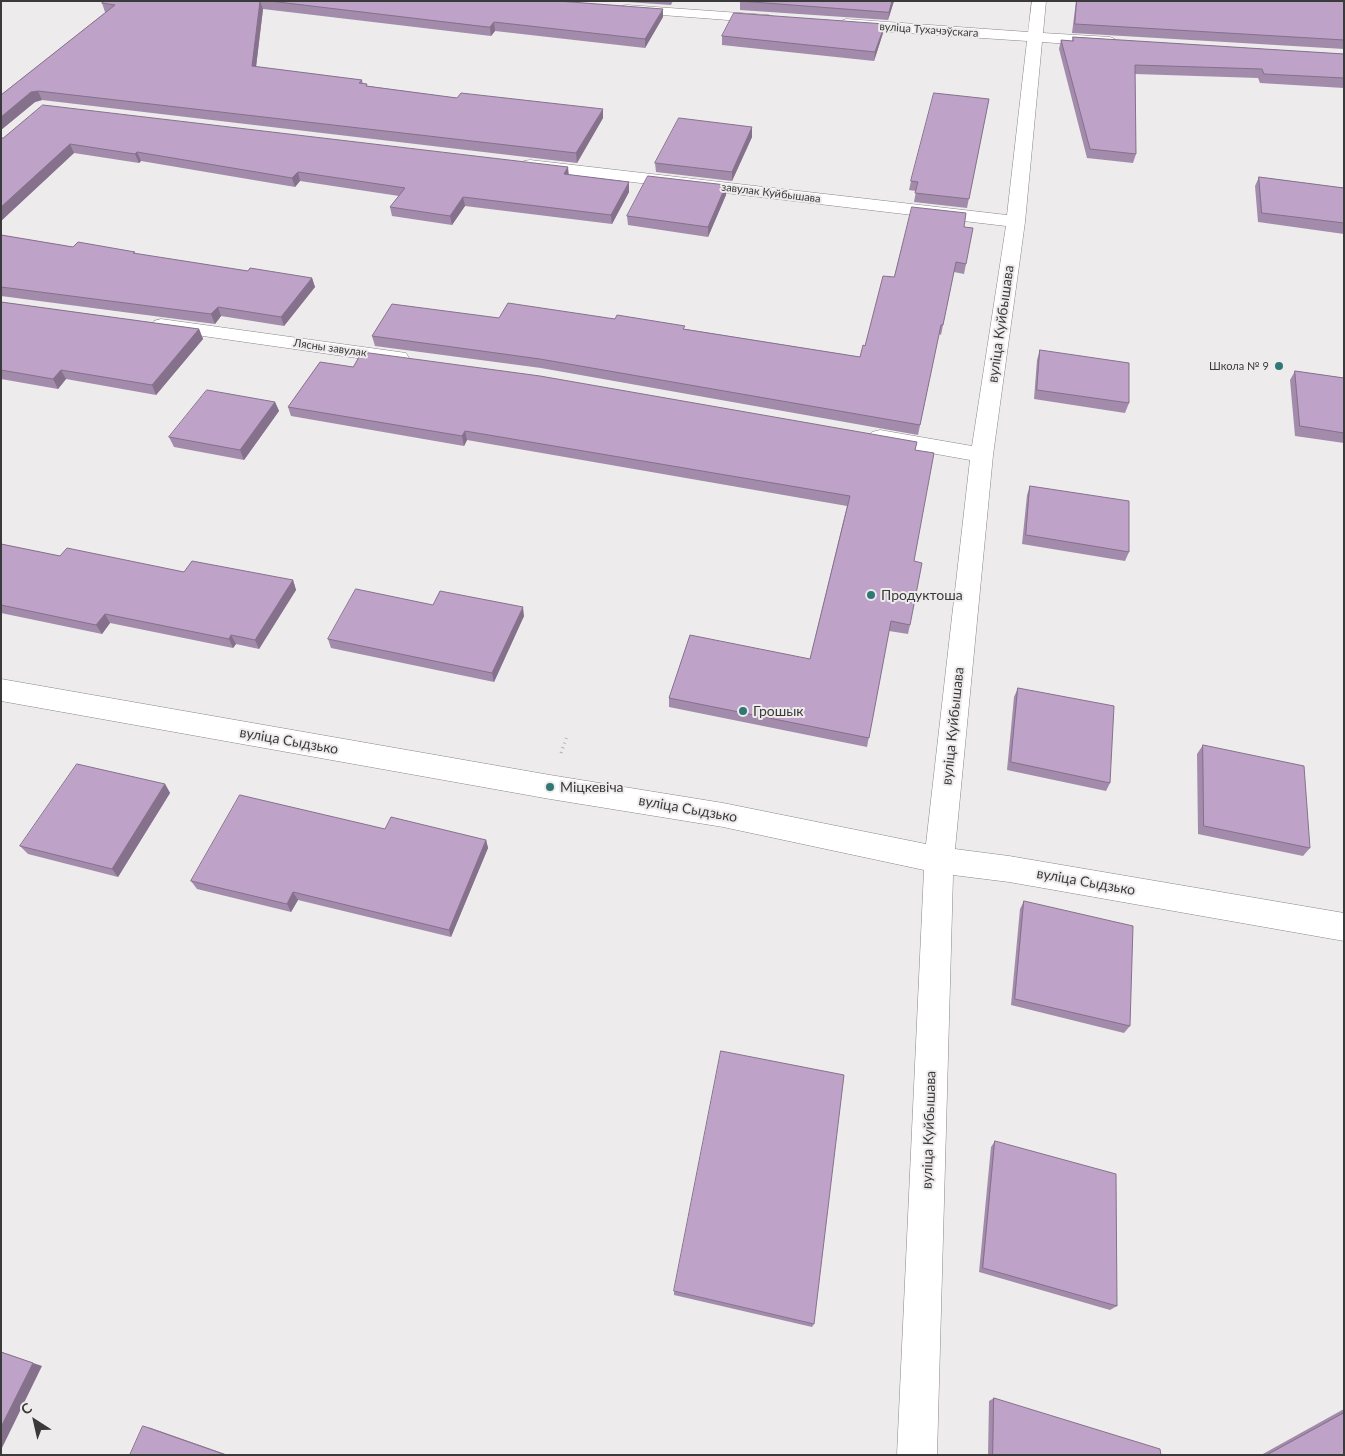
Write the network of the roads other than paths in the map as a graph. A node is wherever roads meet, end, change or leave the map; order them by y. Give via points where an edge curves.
1 (1039, 1) edge
2 (612, 8) edge
3 (779, 20) edge
4 (828, 23) edge
5 (1034, 38) junction
6 (1124, 43) edge
7 (515, 163) edge
8 (1016, 222) junction
9 (139, 322) edge
10 (423, 361) edge
11 (865, 434) edge
12 (982, 455) junction
13 (1, 690) edge
14 (938, 860) junction
15 (1344, 927) edge
16 (917, 1455) edge

1 - 5 street, вуліца Куйбышава
2 - 3 street
4 - 5 street, вуліца Тухачэўскага
5 - 6 street, вуліца Тухачэўскага
5 - 8 street, вуліца Куйбышава
7 - 8 street, завулак Куйбышава
8 - 12 street, вуліца Куйбышава
9 - 10 street, Лясны завулак
11 - 12 street
12 - 14 street, вуліца Куйбышава
13 - 14 street, вуліца Сыдзько via 724,815
14 - 15 street, вуліца Сыдзько via 1009,869
14 - 16 street, вуліца Куйбышава

